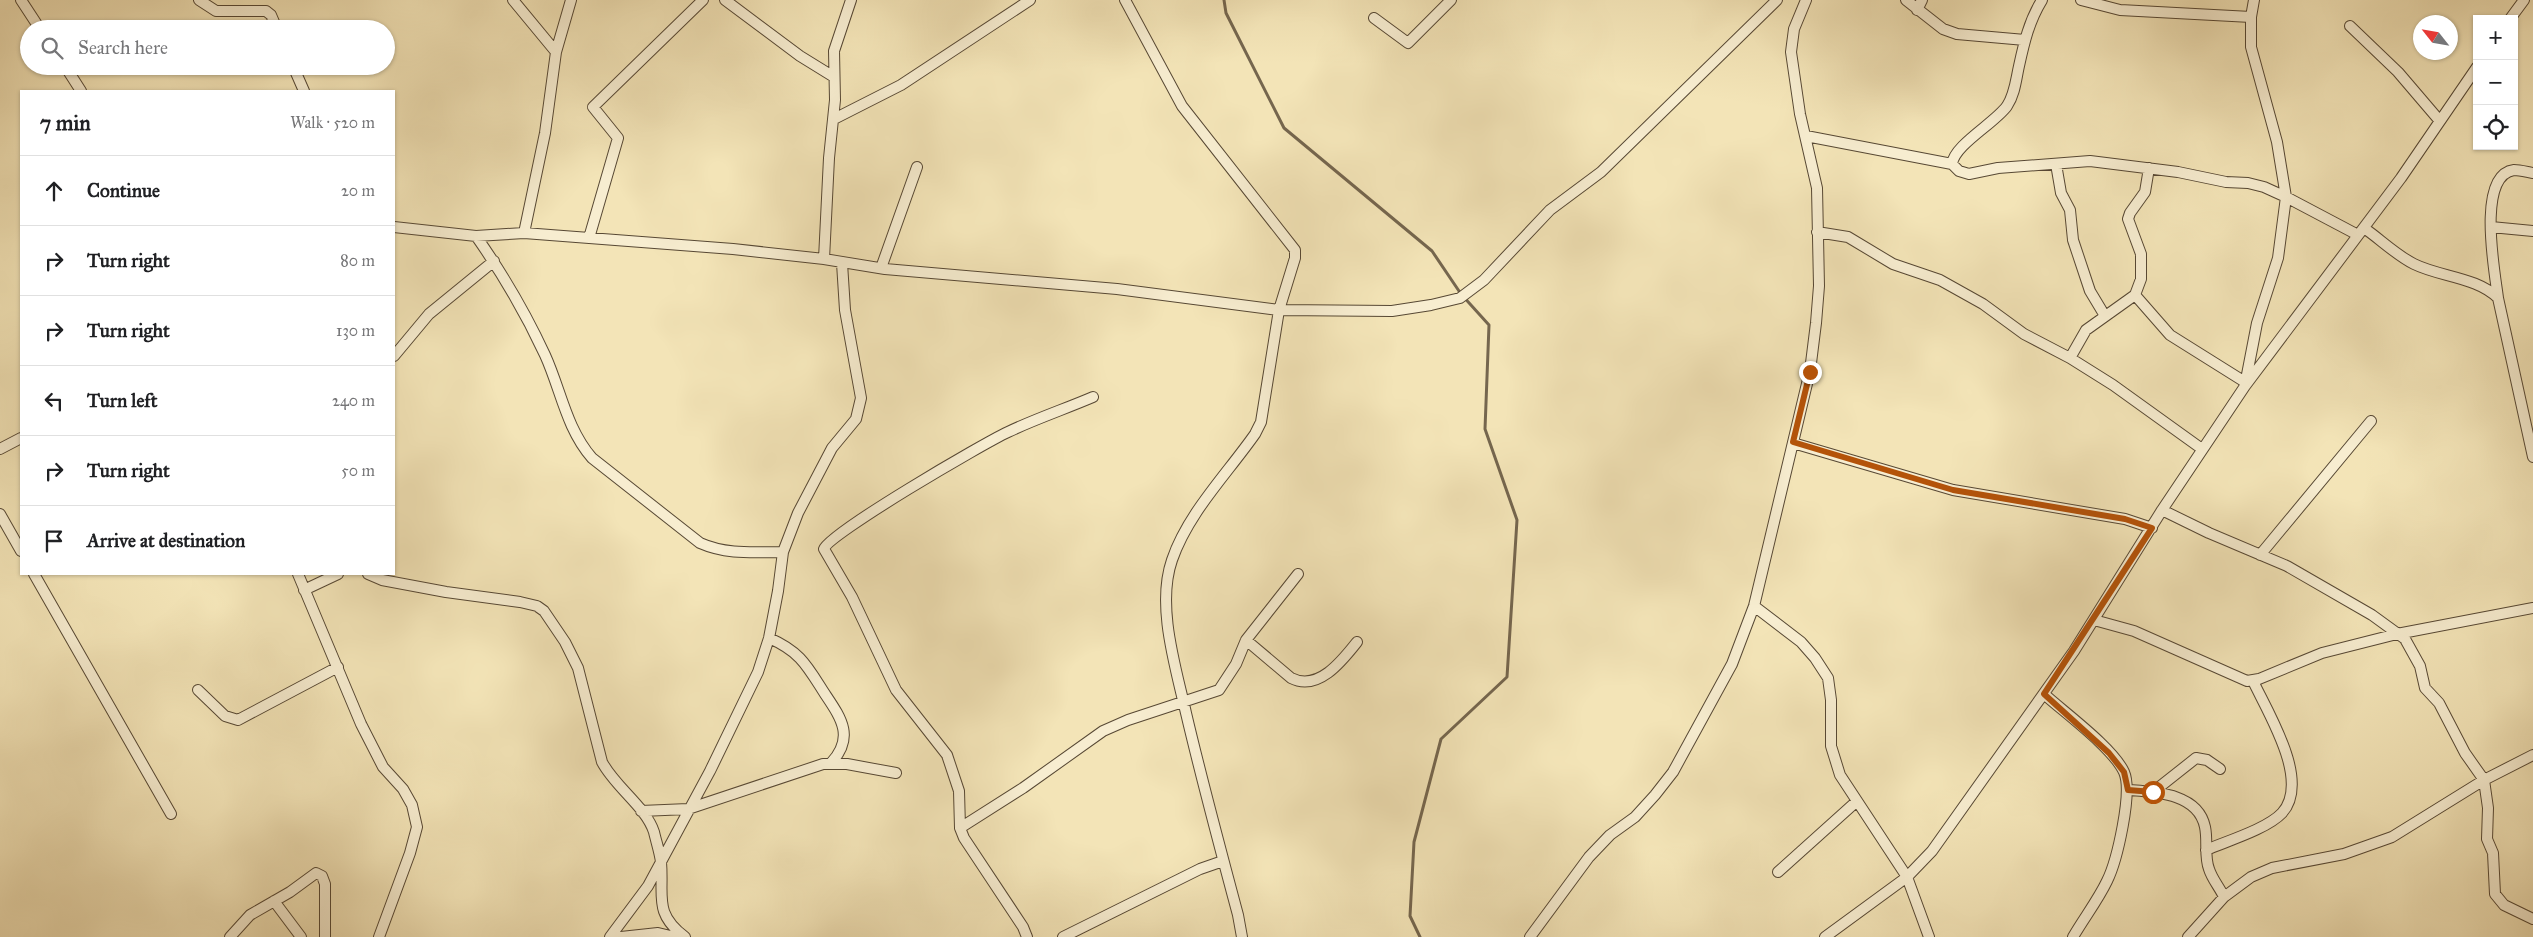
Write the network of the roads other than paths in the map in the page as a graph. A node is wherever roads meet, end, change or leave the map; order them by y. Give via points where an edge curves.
1 (21, 0) edge
2 (199, 0) edge
3 (513, 0) edge
4 (571, 0) edge
5 (703, 0) edge
6 (725, 0) edge
7 (851, 0) edge
8 (1030, 0) edge
9 (1125, 0) edge
10 (1451, 0) edge
11 (1777, 0) edge
12 (1806, 0) edge
13 (1906, 0) edge
14 (2042, 0) edge
15 (2081, 0) edge
16 (2254, 0) edge
17 (2524, 0) edge
18 (1920, 5) edge
19 (2513, 15) edge
20 (2251, 17) junction
21 (1374, 18) dead end
22 (34, 20) edge
23 (273, 20) edge
24 (2350, 26) dead end
25 (2025, 40) junction
26 (556, 52) junction
27 (2473, 73) edge
28 (71, 75) edge
29 (297, 75) edge
30 (834, 77) junction
31 (80, 90) edge
32 (304, 90) edge
33 (834, 119) junction
34 (2439, 120) junction
35 (1806, 136) junction
36 (1952, 164) junction
37 (2056, 164) junction
38 (917, 167) dead end
39 (2149, 168) junction
40 (2533, 172) edge
41 (2286, 197) junction
42 (395, 227) edge
43 (2491, 227) junction
44 (2361, 231) junction
45 (2533, 231) edge
46 (1817, 232) junction
47 (524, 234) junction
48 (476, 236) junction
49 (589, 238) junction
50 (824, 259) junction
51 (494, 261) junction
52 (842, 263) junction
53 (881, 268) junction
54 (2135, 295) junction
55 (2498, 298) junction
56 (1278, 310) junction
57 (2105, 316) junction
58 (395, 355) edge
59 (2070, 358) junction
60 (2245, 384) junction
61 (1093, 397) dead end
62 (2371, 420) dead end
63 (20, 439) edge
64 (1793, 442) junction
65 (0, 449) edge
66 (2202, 449) junction
67 (2533, 457) edge
68 (2162, 510) junction
69 (0, 514) edge
70 (2152, 528) junction
71 (20, 549) edge
72 (783, 552) junction
73 (2260, 555) junction
74 (1298, 574) dead end
75 (35, 575) edge
76 (298, 575) edge
77 (336, 575) edge
78 (370, 575) edge
79 (304, 590) junction
80 (1754, 606) junction
81 (2533, 608) edge
82 (2094, 620) junction
83 (2397, 634) junction
84 (769, 638) junction
85 (1246, 640) junction
86 (1357, 642) dead end
87 (338, 667) junction
88 (2253, 681) junction
89 (198, 690) dead end
90 (2044, 694) junction
91 (1184, 702) junction
92 (2533, 755) edge
93 (832, 763) junction
94 (2220, 769) dead end
95 (896, 773) dead end
96 (2484, 780) junction
97 (2128, 790) junction
98 (2153, 792) junction
99 (1857, 801) junction
100 (688, 809) junction
101 (641, 811) junction
102 (171, 814) dead end
103 (960, 828) junction
104 (2206, 850) junction
105 (1223, 860) junction
106 (661, 861) junction
107 (1778, 872) dead end
108 (1907, 877) junction
109 (2224, 896) junction
110 (274, 901) junction
111 (2533, 919) edge
112 (230, 937) edge
113 (301, 937) edge
114 (324, 937) edge
115 (379, 937) edge
116 (610, 937) edge
117 (621, 937) edge
118 (675, 937) edge
119 (685, 937) edge
120 (1027, 937) edge
121 (1062, 937) edge
122 (1242, 937) edge
123 (1530, 937) edge
124 (1825, 937) edge
125 (1929, 937) edge
126 (2073, 937) edge
127 (2188, 937) edge

1 - 22 street
2 - 23 street via 216,10 266,11
3 - 26 street
4 - 26 street
5 - 49 street via 593,108 618,138
6 - 30 street
7 - 30 street via 834,51
8 - 33 street via 901,85
9 - 56 street via 1182,106 1295,250 1296,258
10 - 21 street via 1408,43
11 - 56 street via 1602,172 1550,210 1484,280 1460,298 1392,312
12 - 35 street via 1794,29 1791,52
13 - 18 street
14 - 25 street
15 - 20 street via 2120,10
16 - 20 street
17 - 19 street
18 - 25 street via 1943,29 1957,34
20 - 41 street via 2251,47 2278,142
24 - 34 street via 2398,72
25 - 36 street via 2013,95 2007,107 1961,150
26 - 47 street via 545,133
27 - 34 street
28 - 31 street
29 - 32 street
30 - 33 street
33 - 50 street
34 - 44 street
35 - 36 street
35 - 46 street via 1817,188
36 - 37 street via 1958,171 1970,174 1998,168
37 - 39 street via 2090,161
37 - 57 street via 2062,193 2070,210 2075,246 2090,291
38 - 53 street
39 - 41 street via 2248,183
39 - 54 street via 2145,192 2128,219 2141,254 2142,279
40 - 43 street via 2513,170 2497,181 2492,196
41 - 44 street
41 - 60 street via 2278,258 2257,323
42 - 48 street
43 - 45 street
43 - 55 street
44 - 55 street via 2413,264 2479,286
44 - 60 street
46 - 59 street via 1848,237 1893,264 1940,280 1983,304 2038,343
46 - 64 street via 1819,286 1816,323 1810,372
47 - 48 street
47 - 49 street
48 - 51 street
49 - 50 street
50 - 52 street
51 - 58 street via 429,314
51 - 72 street via 545,355 570,425 592,458 700,543 731,552
52 - 53 street
52 - 72 street via 844,310 862,398 861,408 820,469 798,512
53 - 56 street via 1117,289
54 - 57 street
54 - 60 street via 2170,335
55 - 67 street
56 - 91 street via 1261,422 1182,537 1171,562 1167,613 1175,669
57 - 59 street via 2086,330
59 - 66 street
60 - 66 street
61 - 103 street via 1006,433 865,516 825,545 826,555 852,597 896,690 947,755 959,791
62 - 73 street
63 - 65 street
64 - 70 street via 1953,490 2125,519
64 - 80 street
66 - 68 street
68 - 70 street
68 - 73 street
69 - 71 street
70 - 82 street
72 - 84 street
73 - 83 street via 2287,566 2372,615
74 - 85 street
75 - 102 street
76 - 79 street
77 - 79 street
78 - 101 street via 446,592 520,602 544,610 578,668 608,775
79 - 87 street
80 - 99 street via 1801,642 1828,678 1831,746 1840,775
80 - 123 street via 1732,664 1673,772 1635,817 1610,835 1589,857
81 - 83 street
82 - 88 street via 2134,631 2241,680
82 - 90 street
83 - 88 street via 2322,653
83 - 96 street via 2406,640 2420,666 2425,688 2439,704 2465,753
84 - 93 street via 788,646 806,663 842,720 843,744
84 - 100 street via 758,672
85 - 86 street via 1300,682 1317,679 1341,664
85 - 91 street via 1219,690
87 - 89 street via 238,720 225,716
87 - 115 street via 383,767 412,805 417,827
88 - 104 street via 2290,762 2290,802 2282,814 2270,822
90 - 97 street via 2109,753 2124,772
90 - 108 street via 1937,844
91 - 103 street via 1103,731
91 - 105 street
92 - 96 street
93 - 95 street
93 - 100 street
94 - 98 street via 2207,760 2196,758
96 - 109 street via 2392,837 2344,854 2272,868 2251,876
96 - 111 street via 2488,808 2487,839 2492,852 2495,894 2504,905
97 - 98 street
97 - 126 street via 2107,880
98 - 104 street via 2180,798 2196,809 2205,826
99 - 107 street
99 - 108 street
100 - 101 street
100 - 106 street
101 - 106 street via 653,831
103 - 120 street
104 - 109 street via 2209,869
105 - 121 street
105 - 122 street
106 - 116 street via 648,886
106 - 119 street via 662,911 672,927
108 - 124 street
108 - 125 street
109 - 127 street
110 - 112 street via 250,915
110 - 113 street
110 - 114 street via 312,874 319,874 325,884
117 - 118 street via 658,934

